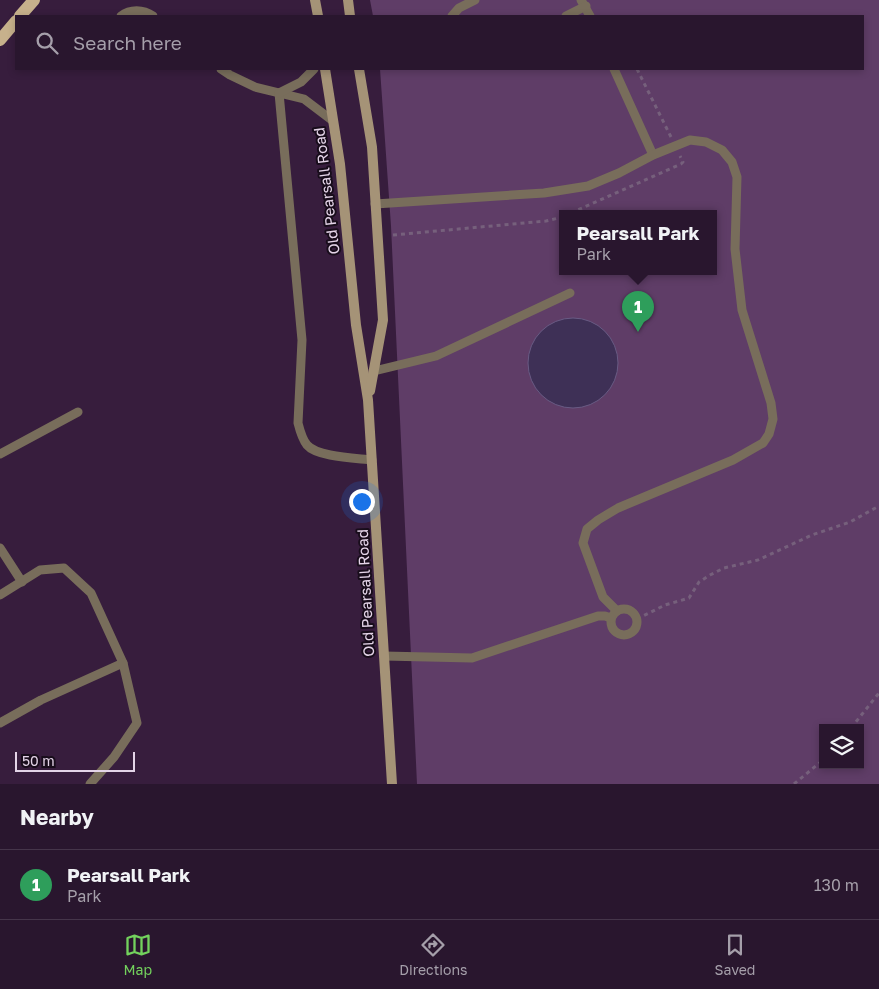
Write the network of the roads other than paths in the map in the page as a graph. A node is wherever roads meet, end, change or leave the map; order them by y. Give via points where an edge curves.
1 (34, 0) edge
2 (316, 0) edge
3 (348, 0) edge
4 (476, 0) edge
5 (583, 3) edge
6 (21, 15) edge
7 (122, 15) edge
8 (152, 15) edge
9 (318, 15) edge
10 (350, 15) edge
11 (453, 15) edge
12 (567, 15) edge
13 (589, 15) edge
14 (14, 28) edge
15 (0, 40) edge
16 (222, 70) edge
17 (313, 70) edge
18 (325, 70) edge
19 (359, 70) edge
20 (614, 70) edge
21 (279, 93) junction
22 (333, 121) junction
23 (653, 155) junction
24 (376, 204) junction
25 (570, 292) dead end
26 (374, 371) junction
27 (368, 400) junction
28 (78, 412) dead end
29 (0, 454) edge
30 (372, 460) junction
31 (0, 548) edge
32 (22, 582) junction
33 (0, 595) edge
34 (614, 615) junction
35 (384, 656) junction
36 (123, 662) junction
37 (0, 723) edge
38 (90, 784) edge
39 (392, 784) edge

1 - 6 main road
2 - 9 main road
3 - 10 main road
4 - 11 lane via 459,8
5 - 12 lane
5 - 13 lane
7 - 8 lane via 137,10
14 - 15 main road
16 - 21 lane via 255,87
17 - 21 lane via 301,82
18 - 22 main road, Old Pearsall Road
19 - 24 main road, Old Pearsall Road via 372,147
20 - 23 lane
21 - 22 lane via 304,99
21 - 30 lane via 302,340 298,423 308,447 323,454
22 - 27 main road, Old Pearsall Road via 356,325
23 - 24 lane via 588,186 544,193
23 - 34 lane via 690,140 706,142 722,150 732,162 737,177 736,249 742,310 773,419 763,443 733,460 618,508 587,529 583,543 603,597
24 - 26 main road, Old Pearsall Road via 383,320
25 - 26 lane via 436,356
26 - 27 main road, Old Pearsall Road
27 - 30 main road, Old Pearsall Road
28 - 29 lane
30 - 35 main road, Old Pearsall Road
31 - 32 lane
32 - 33 lane
32 - 36 lane via 40,570 64,568 91,593
34 - 34 lane via 612,628 615,632 624,636 633,632 637,619 631,611 622,609
34 - 35 lane via 598,616 472,658
35 - 39 main road, Old Pearsall Road
36 - 37 lane
36 - 38 lane via 137,723 114,757

